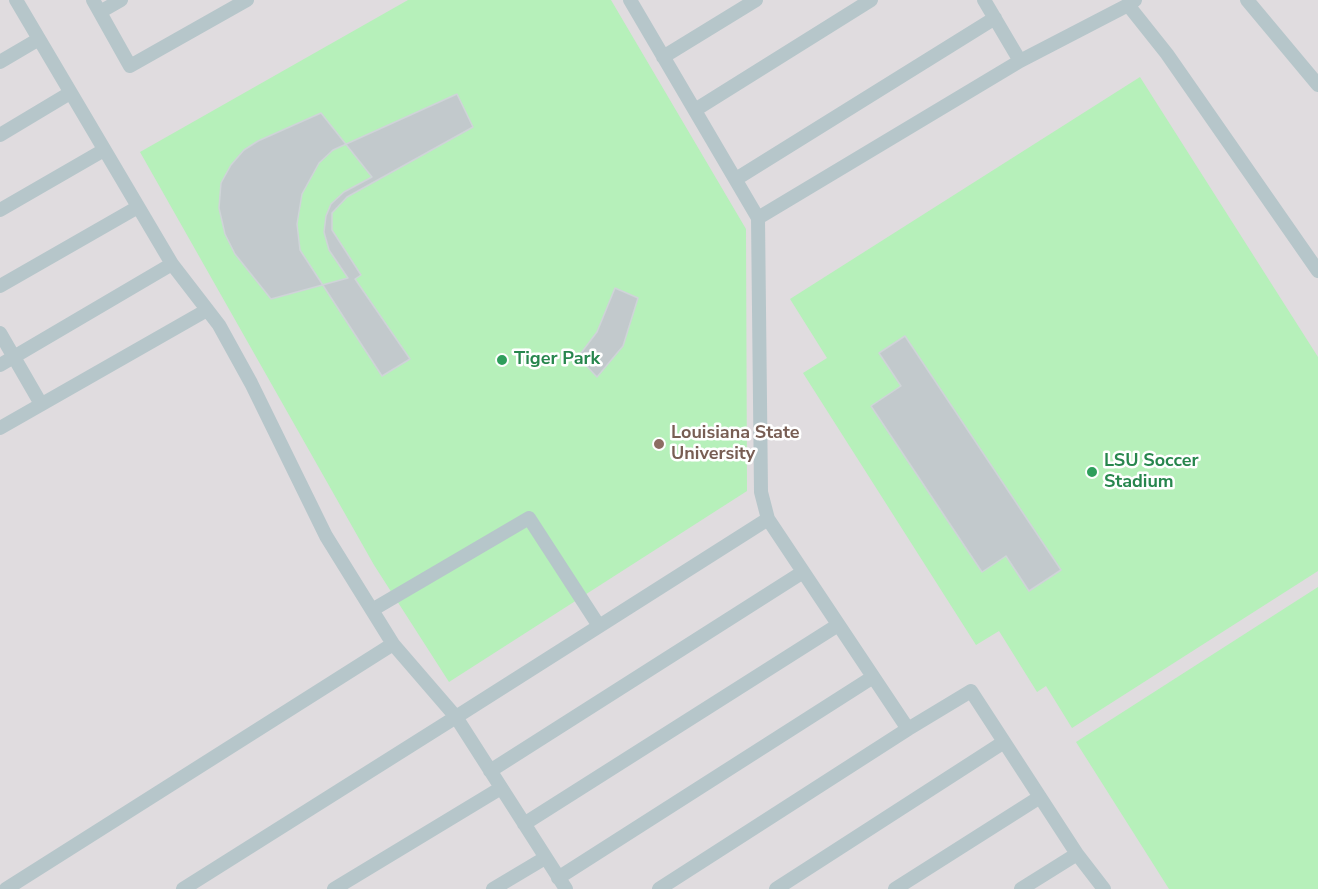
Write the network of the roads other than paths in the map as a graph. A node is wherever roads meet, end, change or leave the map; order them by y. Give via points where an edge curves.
1 (16, 0) edge
2 (121, 0) edge
3 (247, 0) edge
4 (630, 0) edge
5 (756, 0) edge
6 (871, 0) edge
7 (984, 0) edge
8 (1247, 0) edge
9 (1132, 3) edge
10 (97, 6) edge
11 (995, 18) junction
12 (39, 39) junction
13 (663, 57) junction
14 (0, 62) edge
15 (1020, 62) junction
16 (1318, 85) edge
17 (70, 93) junction
18 (695, 110) junction
19 (0, 135) edge
20 (104, 150) junction
21 (736, 179) junction
22 (138, 207) junction
23 (0, 210) edge
24 (758, 218) junction
25 (172, 264) junction
26 (1318, 271) edge
27 (0, 286) edge
28 (207, 310) junction
29 (0, 333) edge
30 (14, 357) junction
31 (0, 365) edge
32 (41, 404) junction
33 (0, 428) edge
34 (768, 519) junction
35 (803, 572) junction
36 (372, 610) junction
37 (838, 625) junction
38 (599, 626) junction
39 (393, 644) junction
40 (873, 677) junction
41 (456, 717) junction
42 (908, 729) junction
43 (1004, 742) junction
44 (490, 771) junction
45 (501, 788) junction
46 (1040, 797) junction
47 (524, 824) junction
48 (1077, 854) junction
49 (545, 858) junction
50 (562, 883) edge
51 (6, 889) edge
52 (183, 889) edge
53 (334, 889) edge
54 (494, 889) edge
55 (659, 889) edge
56 (776, 889) edge
57 (895, 889) edge
58 (1021, 889) edge
59 (1104, 889) edge

1 - 12 lane
2 - 10 lane
3 - 10 lane via 130,66
4 - 13 lane
5 - 13 lane
6 - 18 lane
7 - 11 lane
8 - 16 lane
9 - 15 lane
9 - 26 lane
11 - 15 lane
11 - 21 lane
12 - 14 lane
12 - 17 lane
13 - 18 lane
15 - 24 lane
17 - 19 lane
17 - 20 lane
18 - 21 lane
20 - 22 lane
20 - 23 lane
21 - 24 lane
22 - 25 lane
22 - 27 lane
24 - 34 lane via 761,492
25 - 28 lane
25 - 30 lane
28 - 32 lane
28 - 36 lane via 256,392 326,536
29 - 30 lane
30 - 31 lane
30 - 32 lane
32 - 33 lane
34 - 35 lane
34 - 38 lane
35 - 37 lane
35 - 44 lane
36 - 38 lane via 529,518
36 - 39 lane
37 - 40 lane
37 - 47 lane
38 - 41 lane
39 - 41 lane
39 - 51 lane
40 - 42 lane
40 - 50 lane
41 - 44 lane
41 - 52 lane
42 - 43 lane via 971,691
42 - 55 lane
43 - 46 lane
43 - 56 lane
44 - 45 lane
45 - 47 lane
45 - 53 lane
46 - 48 lane
46 - 57 lane
47 - 49 lane
48 - 58 lane
48 - 59 lane
49 - 50 lane
49 - 54 lane

